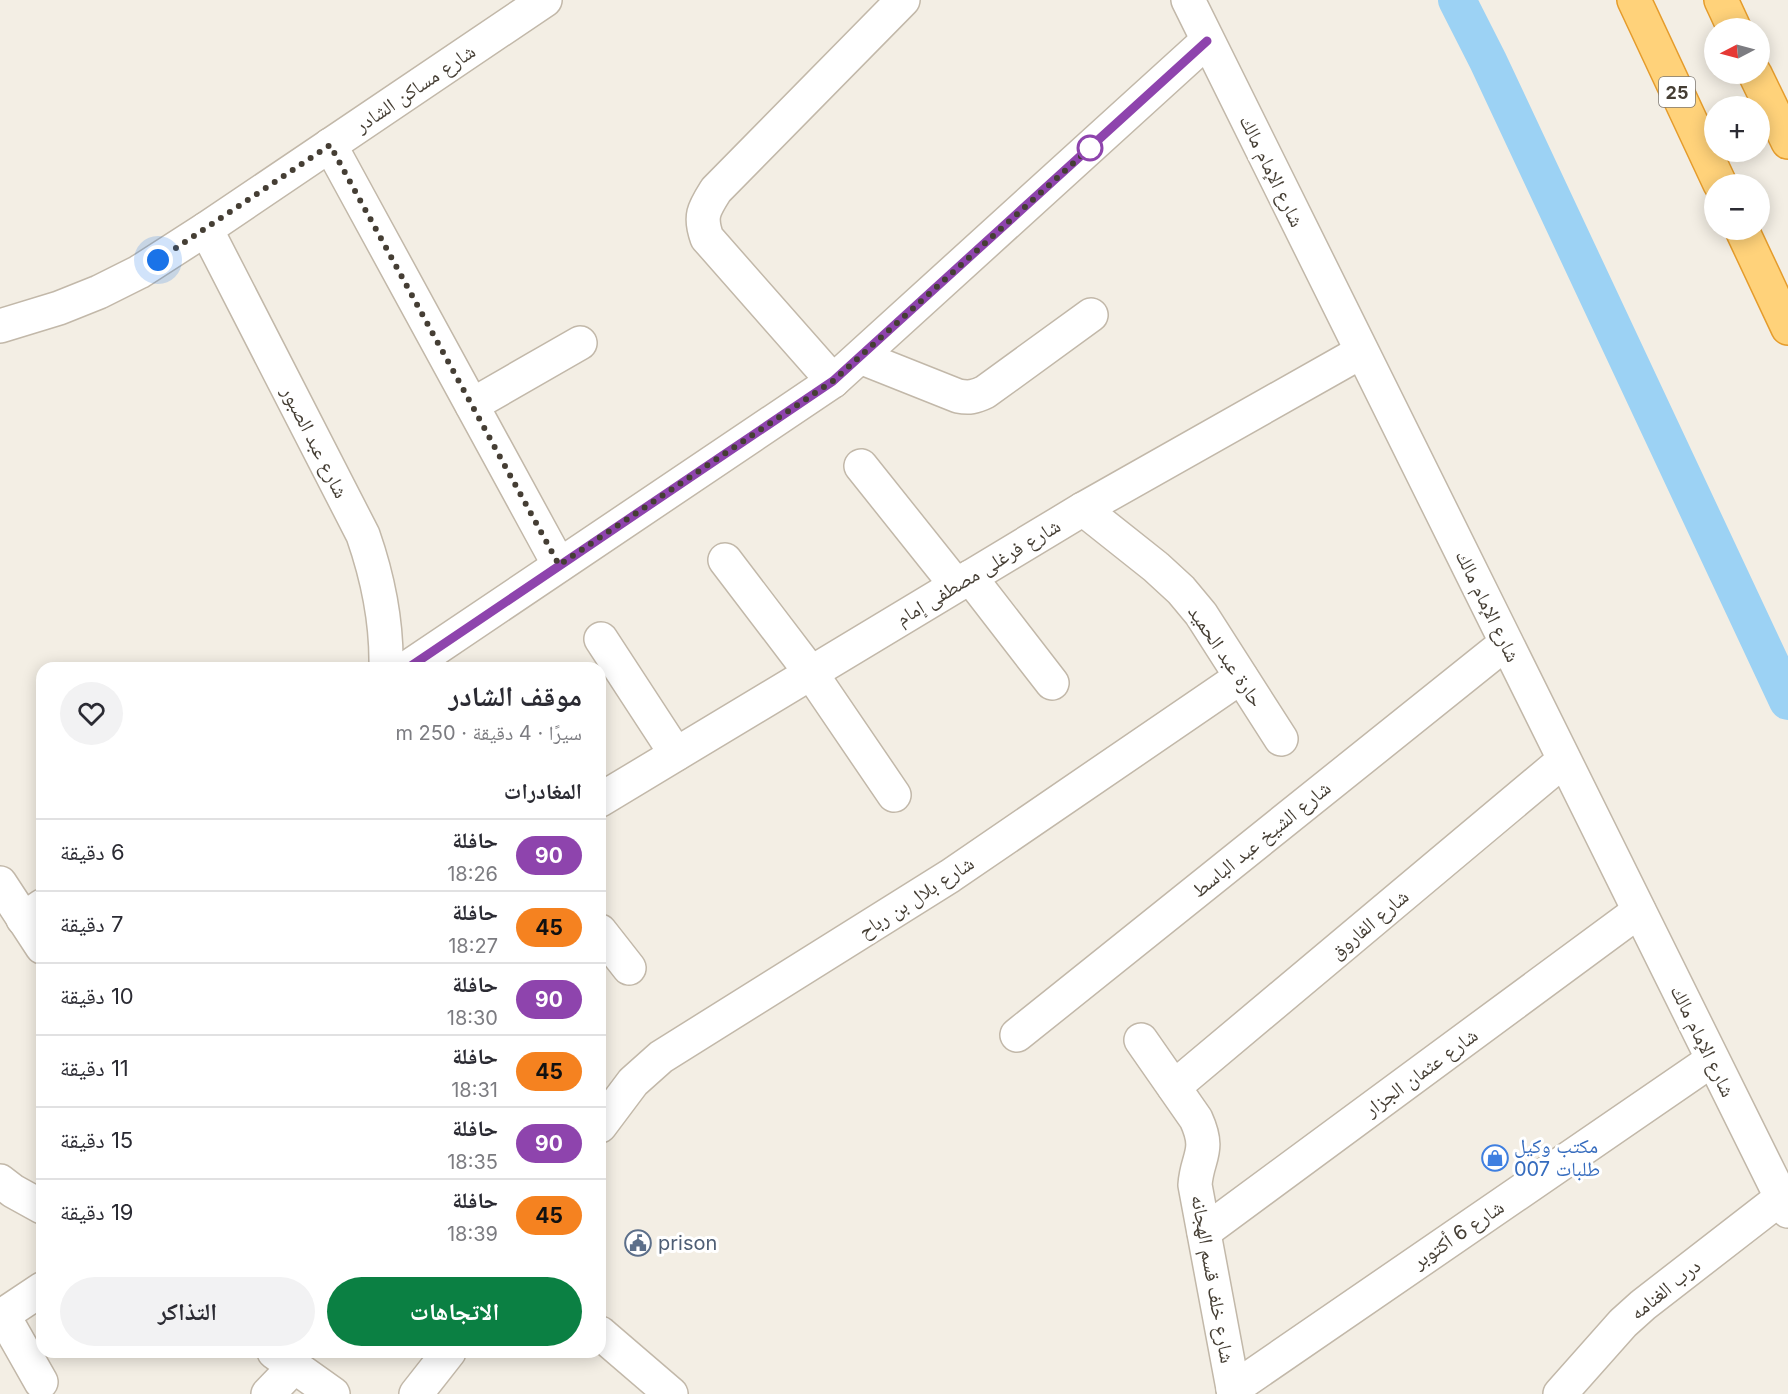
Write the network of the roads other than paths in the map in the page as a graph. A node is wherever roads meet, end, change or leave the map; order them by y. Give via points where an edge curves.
1 (545, 0) edge
2 (903, 0) edge
3 (1188, 0) edge
4 (1634, 0) edge
5 (1720, 0) edge
6 (1729, 18) edge
7 (1207, 41) junction
8 (1760, 84) edge
9 (1788, 142) edge
10 (330, 145) junction
11 (1715, 174) edge
12 (206, 229) junction
13 (1747, 240) edge
14 (1091, 315) dead end
15 (0, 326) edge
16 (1788, 328) edge
17 (580, 343) dead end
18 (1361, 352) junction
19 (860, 357) junction
20 (833, 381) junction
21 (472, 405) junction
22 (861, 466) dead end
23 (1083, 509) junction
24 (725, 560) dead end
25 (559, 565) junction
26 (963, 581) junction
27 (600, 639) dead end
28 (1506, 643) junction
29 (386, 662) edge
30 (417, 662) edge
31 (810, 673) junction
32 (1241, 677) junction
33 (1052, 683) dead end
34 (1281, 739) dead end
35 (676, 754) junction
36 (1564, 760) junction
37 (894, 795) dead end
38 (606, 796) edge
39 (15, 903) edge
40 (1639, 911) junction
41 (36, 936) edge
42 (606, 939) edge
43 (629, 968) dead end
44 (1017, 1035) dead end
45 (1141, 1040) dead end
46 (1712, 1060) junction
47 (1174, 1088) junction
48 (606, 1118) edge
49 (4, 1190) edge
50 (36, 1204) edge
51 (1785, 1205) edge
52 (1204, 1232) junction
53 (36, 1293) edge
54 (1, 1316) edge
55 (606, 1338) edge
56 (444, 1358) edge
57 (285, 1359) edge
58 (41, 1382) dead end
59 (1233, 1391) edge
60 (268, 1394) edge
61 (333, 1394) edge
62 (416, 1394) edge
63 (671, 1394) edge
64 (1560, 1394) edge

1 - 10 street, شارع مساكن الشادر
2 - 20 street via 716,190 704,208 702,224 707,238
3 - 7 street, شارع الإمام مالك
4 - 11 highway, 25
5 - 6 highway
7 - 18 street, شارع الإمام مالك
7 - 19 street
8 - 9 highway
10 - 12 street, شارع مساكن الشادر
10 - 21 street
12 - 15 street, شارع مساكن الشادر via 139,272 99,292
12 - 29 street, شارع عبد الصبور via 363,535 383,607
13 - 16 highway
14 - 19 street via 985,392 967,398
17 - 21 street
18 - 23 street, شارع فرغلى مصطفى إمام
18 - 28 street, شارع الإمام مالك
19 - 20 street
20 - 25 street
21 - 25 street
22 - 26 street
23 - 26 street, شارع فرغلى مصطفى إمام
23 - 32 street, حارة عبد الحميد via 1181,590
24 - 31 street
25 - 30 street
26 - 31 street, شارع فرغلى مصطفى إمام
26 - 33 street
27 - 35 street
28 - 36 street, شارع الإمام مالك
28 - 44 street, شارع الشيخ عبد الباسط
31 - 35 street, شارع فرغلى مصطفى إمام
31 - 37 street
32 - 34 street, حارة عبد الحميد
32 - 48 street, شارع بلال بن رباح via 951,876 661,1057 633,1082
35 - 38 street, شارع فرغلى مصطفى إمام
36 - 40 street, شارع الإمام مالك
36 - 47 street, شارع الفاروق
39 - 41 street
40 - 46 street, شارع الإمام مالك
40 - 52 street, شارع عثمان الجزار
42 - 43 street
45 - 47 street, شارع خلف قسم الهجانه
46 - 51 street, شارع الإمام مالك
46 - 59 street, شارع 6 أكتوبر
47 - 52 street, شارع خلف قسم الهجانه via 1196,1119 1203,1141 1196,1185
49 - 50 street
51 - 64 street, درب الغنامه via 1636,1311
52 - 59 street, شارع خلف قسم الهجانه
53 - 54 street
54 - 58 street
55 - 63 street
56 - 62 street
57 - 60 street
57 - 61 street

